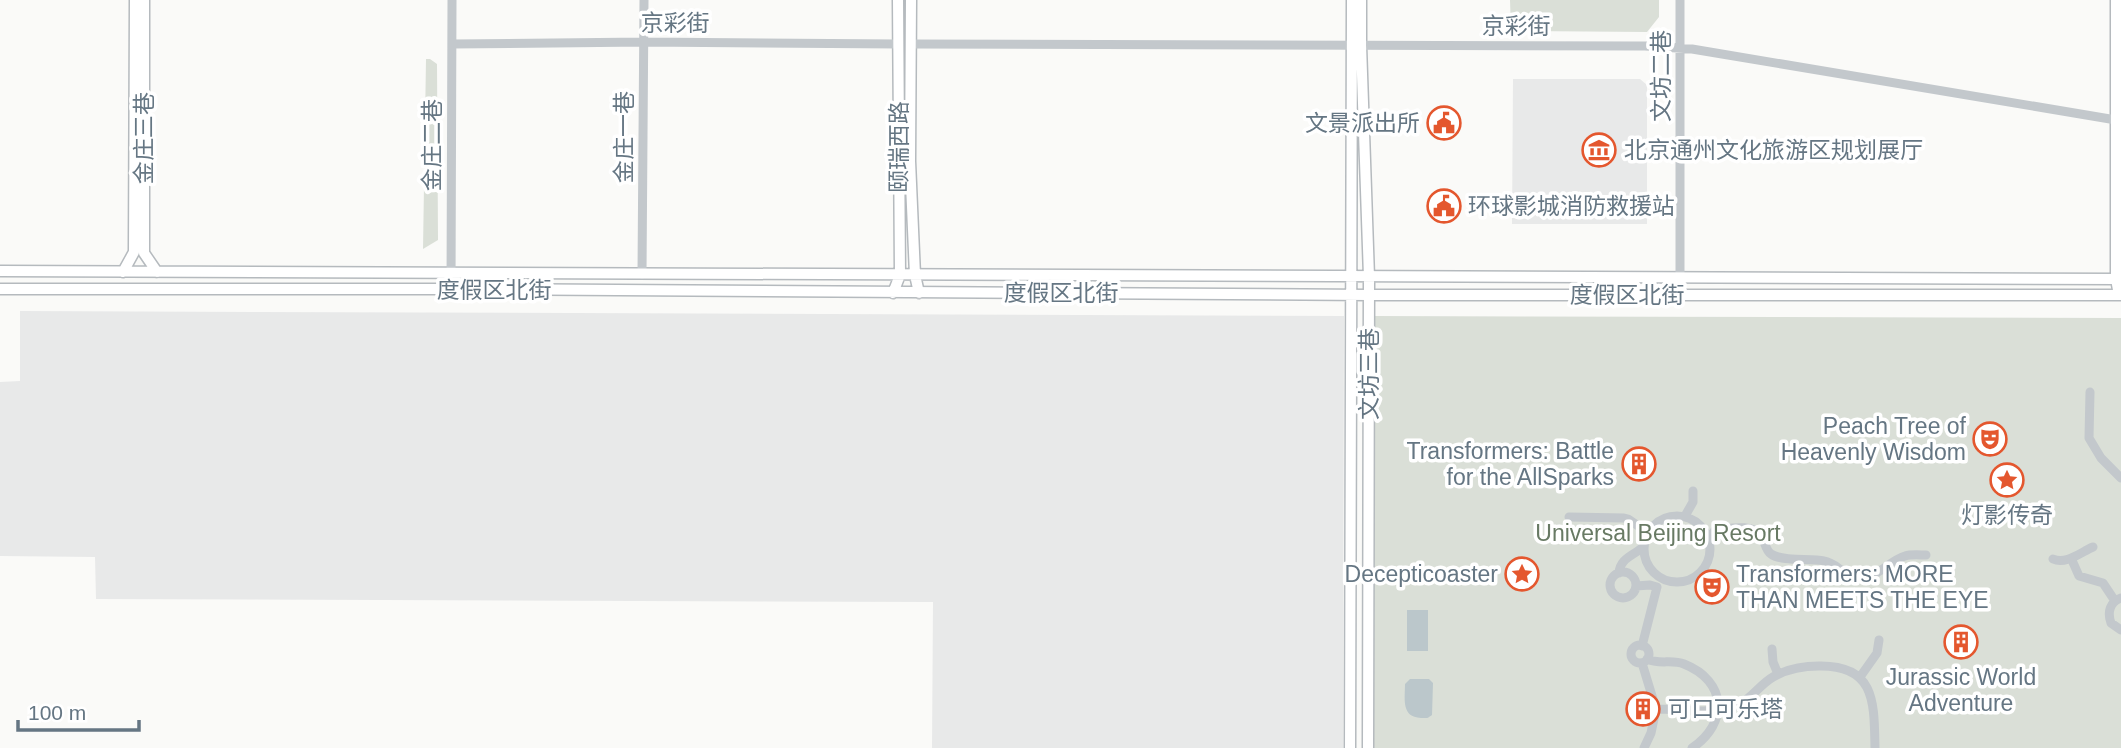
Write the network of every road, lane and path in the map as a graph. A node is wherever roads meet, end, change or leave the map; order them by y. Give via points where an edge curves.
1 (135, 0) edge
2 (144, 0) edge
3 (452, 0) edge
4 (644, 0) edge
5 (898, 0) edge
6 (911, 0) edge
7 (1352, 0) edge
8 (1361, 0) edge
9 (1680, 0) edge
10 (2116, 0) edge
11 (644, 42) junction
12 (452, 44) junction
13 (898, 44) junction
14 (911, 44) junction
15 (1356, 45) junction
16 (1680, 48) junction
17 (2119, 120) edge
18 (0, 271) edge
19 (123, 272) junction
20 (157, 272) junction
21 (412, 274) junction
22 (451, 274) junction
23 (491, 274) junction
24 (642, 274) junction
25 (900, 275) junction
26 (915, 275) junction
27 (1351, 277) junction
28 (1369, 277) junction
29 (1680, 278) junction
30 (2118, 279) edge
31 (0, 289) edge
32 (411, 289) junction
33 (451, 289) junction
34 (490, 290) junction
35 (893, 293) junction
36 (919, 293) junction
37 (2120, 293) edge
38 (1352, 294) junction
39 (1369, 295) junction
40 (2090, 392) dead end
41 (2121, 478) edge
42 (1693, 491) dead end
43 (1685, 516) junction
44 (1569, 517) dead end
45 (1647, 532) junction
46 (1709, 539) junction
47 (1643, 547) junction
48 (2094, 547) dead end
49 (1926, 555) dead end
50 (2071, 558) junction
51 (2053, 559) dead end
52 (1619, 573) junction
53 (1659, 583) junction
54 (1636, 586) junction
55 (2118, 599) edge
56 (2121, 630) edge
57 (1879, 640) dead end
58 (1642, 646) junction
59 (1772, 649) dead end
60 (1644, 661) junction
61 (1778, 674) junction
62 (1860, 677) junction
63 (1656, 709) junction
64 (1719, 710) junction
65 (1350, 748) edge
66 (1368, 748) edge
67 (1644, 748) edge
68 (1692, 748) edge
69 (1875, 748) edge

1 - 19 main road, 金庄三巷 via 134,252
2 - 20 main road, 金庄三巷 via 144,253
3 - 12 street, 金庄二巷
4 - 11 street, 金庄一巷
5 - 13 main road, 颐瑞西路
6 - 14 main road, 颐瑞西路
7 - 15 main road, 文坊三巷
8 - 15 main road, 文坊三巷
9 - 16 street, 文坊二巷
10 - 17 main road
11 - 12 street, 京彩街
11 - 13 street, 京彩街
11 - 24 street, 金庄一巷
12 - 22 street, 金庄二巷
13 - 25 main road, 颐瑞西路
14 - 15 street, 京彩街
14 - 26 main road, 颐瑞西路
15 - 16 street, 京彩街
15 - 27 main road, 文坊三巷
15 - 28 main road, 文坊三巷
16 - 17 street, 京彩街
16 - 29 street, 文坊二巷
17 - 30 main road
18 - 19 main road, 度假区北街
19 - 20 main road, 度假区北街
20 - 21 main road, 度假区北街
21 - 22 main road, 度假区北街
21 - 32 main road via 415,284
22 - 23 main road, 度假区北街
22 - 33 street, 金庄二巷
23 - 24 main road, 度假区北街
23 - 34 main road via 486,278
24 - 25 main road, 度假区北街
25 - 26 main road, 度假区北街
25 - 35 main road, 颐瑞西路
26 - 27 main road, 度假区北街
26 - 36 main road, 颐瑞西路
27 - 28 main road, 度假区北街
27 - 38 main road, 文坊三巷
28 - 29 main road, 度假区北街
28 - 39 main road, 文坊三巷
29 - 30 main road, 度假区北街
30 - 37 main road
31 - 32 main road, 度假区北街
32 - 33 main road, 度假区北街
33 - 34 main road, 度假区北街
34 - 35 main road, 度假区北街
35 - 36 main road, 度假区北街
36 - 38 main road, 度假区北街
37 - 39 main road, 度假区北街
38 - 39 main road, 度假区北街
38 - 65 main road, 文坊三巷
39 - 66 main road, 文坊三巷
40 - 41 street via 2089,438
42 - 43 street
43 - 45 street via 1667,516
43 - 46 street via 1700,524
44 - 45 street via 1624,518
45 - 47 street
46 - 49 street via 1715,530 1755,529 1774,556 1823,561 1844,574 1863,578 1903,556
46 - 53 street via 1709,558 1698,574 1681,582
47 - 52 street via 1623,560
47 - 53 street
48 - 50 street
50 - 51 street
50 - 55 street via 2079,576 2103,583
52 - 54 street via 1631,575
52 - 54 street via 1611,583 1616,596 1629,597
53 - 54 street
53 - 58 street
55 - 56 street via 2110,607 2109,618
57 - 62 street via 1877,653
58 - 60 street via 1647,649
58 - 60 street via 1635,647 1631,655 1633,660
59 - 61 street
60 - 63 street
60 - 64 street via 1677,662 1696,671 1712,685
61 - 62 street via 1835,666
61 - 64 street via 1762,683 1746,702
62 - 69 street via 1867,685 1873,710
63 - 64 street
63 - 67 street
64 - 68 street via 1714,727

